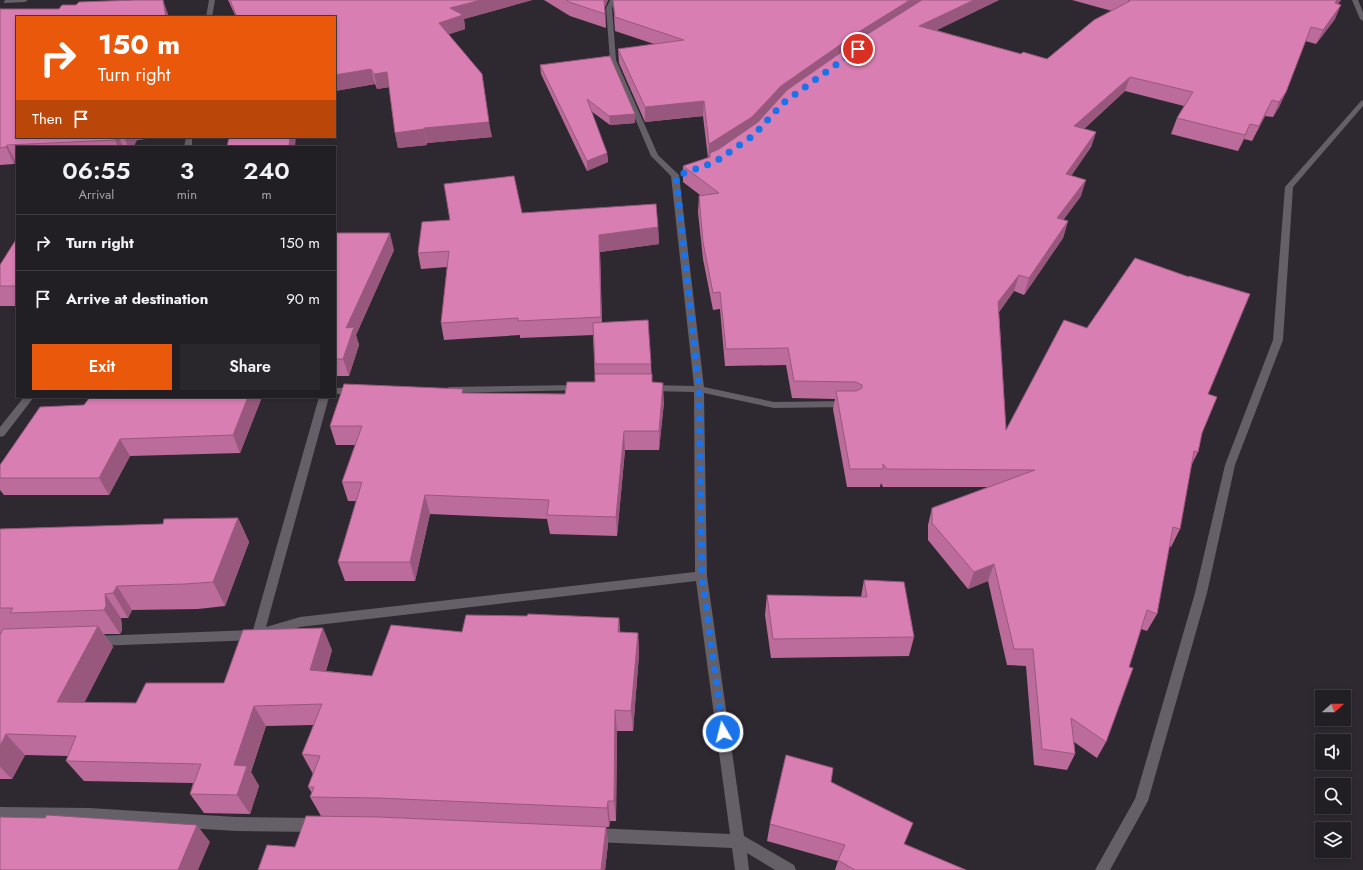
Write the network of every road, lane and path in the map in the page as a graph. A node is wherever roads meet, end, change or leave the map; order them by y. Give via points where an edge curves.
1 (25, 0) edge
2 (212, 0) edge
3 (613, 0) edge
4 (1355, 0) edge
5 (5, 1) edge
6 (209, 16) edge
7 (1363, 19) edge
8 (1363, 102) edge
9 (591, 388) edge
10 (639, 388) edge
11 (699, 389) junction
12 (440, 390) edge
13 (336, 391) edge
14 (368, 391) edge
15 (28, 398) edge
16 (324, 398) edge
17 (853, 404) edge
18 (0, 434) edge
19 (702, 576) junction
20 (258, 636) junction
21 (80, 642) edge
22 (0, 814) edge
23 (331, 825) edge
24 (583, 834) edge
25 (738, 841) junction
26 (742, 870) edge
27 (789, 870) edge
28 (1102, 870) edge

1 - 5 street
2 - 6 street
3 - 11 street via 609,8 613,60 655,156 679,174
4 - 7 street
8 - 28 street via 1289,187 1278,340 1230,465 1202,593 1141,801
9 - 12 street
10 - 11 street
11 - 17 street via 774,404
11 - 19 street
13 - 14 street
15 - 18 street
16 - 20 street
19 - 20 street via 300,622
19 - 25 street
20 - 21 street
22 - 23 street via 89,815 236,824
24 - 25 street
25 - 26 street
25 - 27 street

